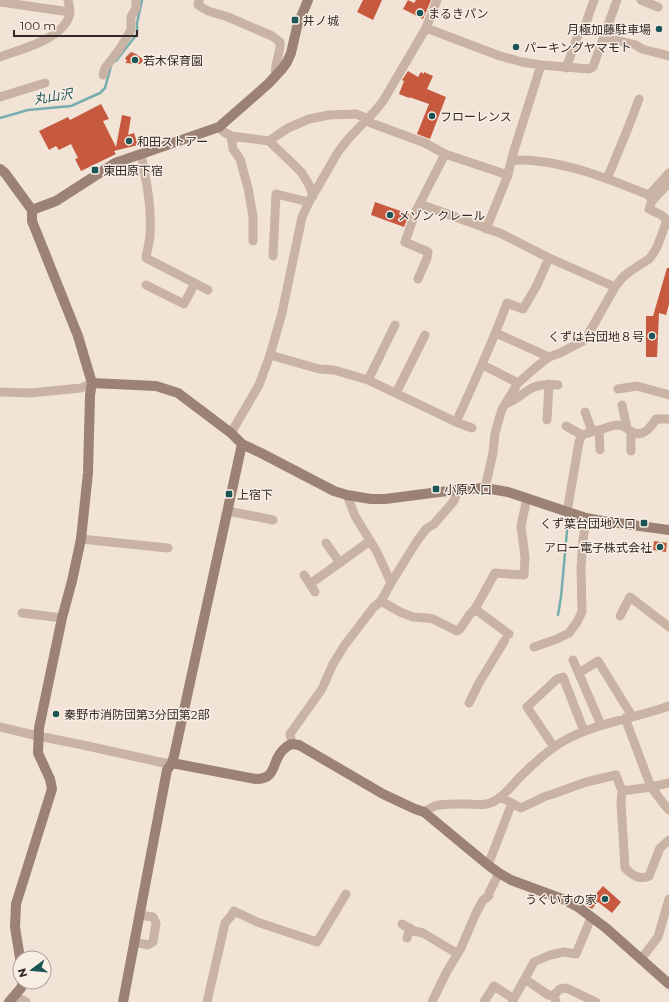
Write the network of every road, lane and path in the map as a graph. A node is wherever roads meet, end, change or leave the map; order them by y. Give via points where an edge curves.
1 (68, 0) edge
2 (136, 0) edge
3 (199, 0) edge
4 (308, 0) edge
5 (437, 0) edge
6 (594, 0) edge
7 (617, 0) edge
8 (641, 0) edge
9 (0, 2) edge
10 (658, 7) dead end
11 (70, 12) junction
12 (426, 28) junction
13 (604, 37) junction
14 (669, 56) edge
15 (0, 57) edge
16 (541, 66) junction
17 (566, 68) junction
18 (103, 75) dead end
19 (276, 76) junction
20 (45, 83) dead end
21 (0, 97) edge
22 (639, 99) dead end
23 (368, 119) junction
24 (219, 127) junction
25 (231, 136) junction
26 (269, 141) junction
27 (141, 154) junction
28 (445, 154) junction
29 (512, 161) junction
30 (0, 169) edge
31 (669, 172) edge
32 (508, 175) junction
33 (607, 179) junction
34 (669, 183) edge
35 (651, 198) junction
36 (311, 199) junction
37 (420, 204) junction
38 (32, 210) junction
39 (486, 229) junction
40 (253, 240) dead end
41 (273, 256) dead end
42 (549, 258) junction
43 (418, 279) dead end
44 (195, 283) junction
45 (146, 285) dead end
46 (615, 287) junction
47 (208, 290) dead end
48 (395, 325) dead end
49 (496, 333) junction
50 (425, 335) dead end
51 (270, 355) junction
52 (549, 357) junction
53 (483, 365) junction
54 (368, 380) junction
55 (92, 383) junction
56 (518, 383) junction
57 (618, 389) dead end
58 (0, 392) edge
59 (396, 393) junction
60 (669, 395) edge
61 (504, 404) junction
62 (622, 405) dead end
63 (585, 412) dead end
64 (545, 414) dead end
65 (669, 419) edge
66 (456, 422) junction
67 (566, 426) dead end
68 (472, 428) dead end
69 (596, 430) junction
70 (629, 430) junction
71 (231, 433) junction
72 (582, 436) junction
73 (242, 444) junction
74 (600, 450) dead end
75 (631, 451) dead end
76 (486, 488) junction
77 (455, 490) junction
78 (346, 495) junction
79 (527, 498) junction
80 (228, 511) junction
81 (567, 512) junction
82 (586, 518) junction
83 (273, 520) dead end
84 (669, 530) edge
85 (80, 538) junction
86 (370, 541) junction
87 (326, 543) dead end
88 (168, 548) dead end
89 (340, 563) junction
90 (304, 575) dead end
91 (391, 582) junction
92 (381, 601) junction
93 (475, 609) junction
94 (22, 613) dead end
95 (620, 616) dead end
96 (62, 618) junction
97 (669, 627) edge
98 (534, 647) dead end
99 (573, 660) dead end
100 (579, 673) junction
101 (469, 703) dead end
102 (669, 706) edge
103 (628, 717) junction
104 (601, 725) junction
105 (0, 727) edge
106 (584, 731) junction
107 (38, 736) junction
108 (292, 744) junction
109 (554, 747) junction
110 (172, 763) junction
111 (669, 783) edge
112 (651, 787) junction
113 (622, 791) junction
114 (500, 797) junction
115 (512, 803) junction
116 (669, 810) edge
117 (424, 812) junction
118 (669, 840) edge
119 (488, 865) junction
120 (500, 873) junction
121 (346, 894) dead end
122 (669, 899) edge
123 (139, 914) junction
124 (591, 918) junction
125 (407, 938) dead end
126 (134, 942) junction
127 (19, 950) edge
128 (458, 954) junction
129 (641, 959) junction
130 (525, 979) junction
131 (669, 984) edge
132 (19, 990) edge
133 (12, 999) edge
134 (555, 999) edge
135 (513, 1001) edge
136 (26, 1002) edge
137 (123, 1002) edge
138 (207, 1002) edge
139 (432, 1002) edge
140 (484, 1002) edge
141 (596, 1002) edge

1 - 11 street
2 - 18 street via 136,8 131,17 131,30
3 - 19 street via 198,5 208,11 228,17 280,42 280,53 275,66
4 - 19 street via 297,27 291,53
5 - 12 street
6 - 17 street
7 - 13 street
8 - 10 street
9 - 11 street
11 - 15 street via 66,23 44,41
12 - 16 street via 500,56
12 - 23 street via 383,101
13 - 14 street
13 - 17 street via 593,67
16 - 17 street
16 - 29 street
19 - 24 street
20 - 21 street
22 - 33 street
23 - 26 street via 356,114 310,118 288,128
23 - 28 street via 371,123 425,143
23 - 36 street via 338,152
24 - 25 street
24 - 27 street
25 - 26 street
25 - 40 street via 233,149 240,159 248,188 253,216
26 - 36 street via 302,173 309,185
27 - 38 street via 115,163 56,201
27 - 44 street via 151,214 146,258
28 - 32 street
28 - 37 street
29 - 32 street
29 - 33 street via 549,162
30 - 38 street
31 - 35 street
32 - 39 street
33 - 35 street
34 - 35 street
35 - 46 street via 649,209 665,218 666,223 658,247
36 - 41 street via 276,194
36 - 51 street via 302,217 282,313
37 - 39 street
37 - 43 street via 405,242 428,252
38 - 55 street via 32,221 78,336
39 - 42 street via 502,234
42 - 46 street
42 - 49 street via 523,309 507,303
44 - 45 street via 184,304
44 - 47 street
46 - 52 street via 585,340
48 - 54 street
49 - 52 street
49 - 53 street
50 - 59 street
51 - 54 street
51 - 71 street via 259,385
52 - 56 street
53 - 56 street
53 - 66 street
54 - 59 street
55 - 58 street via 81,388 30,393
55 - 71 street via 156,386 178,393
55 - 85 street via 88,474
56 - 61 street
57 - 60 street via 637,386
59 - 66 street
61 - 64 street via 533,387 553,385
61 - 76 street via 495,433
62 - 70 street
63 - 69 street
65 - 70 street via 656,419 645,432 635,433
66 - 68 street
67 - 72 street
69 - 70 street via 619,425
69 - 72 street
69 - 74 street
70 - 75 street
71 - 73 street
72 - 81 street
73 - 78 street
73 - 80 street
76 - 77 street
76 - 79 street
77 - 78 street via 371,499
77 - 91 street via 454,500 417,541
78 - 86 street
79 - 81 street
79 - 93 street via 521,526 525,557 524,575 495,573
80 - 83 street
80 - 110 street
81 - 82 street
82 - 84 street
82 - 98 street via 581,568 582,612 569,633
85 - 88 street
85 - 96 street
86 - 89 street
86 - 91 street
87 - 89 street
89 - 90 street via 312,588
91 - 92 street
92 - 93 street via 400,612 413,617 433,619 457,631
92 - 108 street via 344,646 322,689 290,734
93 - 101 street via 507,637
94 - 96 street
95 - 97 street via 630,597
96 - 107 street
99 - 100 street
100 - 103 street via 598,661
100 - 104 street
102 - 103 street
103 - 104 street
103 - 112 street
104 - 106 street
105 - 107 street
106 - 109 street
106 - 109 street via 563,678 557,679 527,708
107 - 110 street
107 - 127 street via 38,753 52,789 16,904 15,927
108 - 110 street via 283,749 270,775 263,779 256,780
108 - 117 street via 299,745 383,794
109 - 114 street
110 - 123 street via 167,770
111 - 112 street
112 - 113 street
112 - 116 street
113 - 115 street via 616,775 586,782 521,808
113 - 118 street via 625,868 638,878 649,876 660,848
114 - 115 street
114 - 117 street via 482,805 436,806
115 - 119 street
117 - 119 street
119 - 120 street
120 - 124 street via 511,880 564,900
120 - 128 street via 489,896 483,900 476,913
121 - 138 street via 317,942 257,922 234,911 225,923
122 - 129 street via 658,937
123 - 126 street
123 - 126 street via 153,917 156,923 153,942 148,945
124 - 129 street
124 - 130 street via 576,954 564,952 534,962
125 - 128 street via 406,926
126 - 137 street
128 - 139 street
129 - 131 street
130 - 134 street
130 - 135 street
132 - 133 street
133 - 136 street
134 - 141 street via 555,994 566,988
135 - 140 street via 494,986

